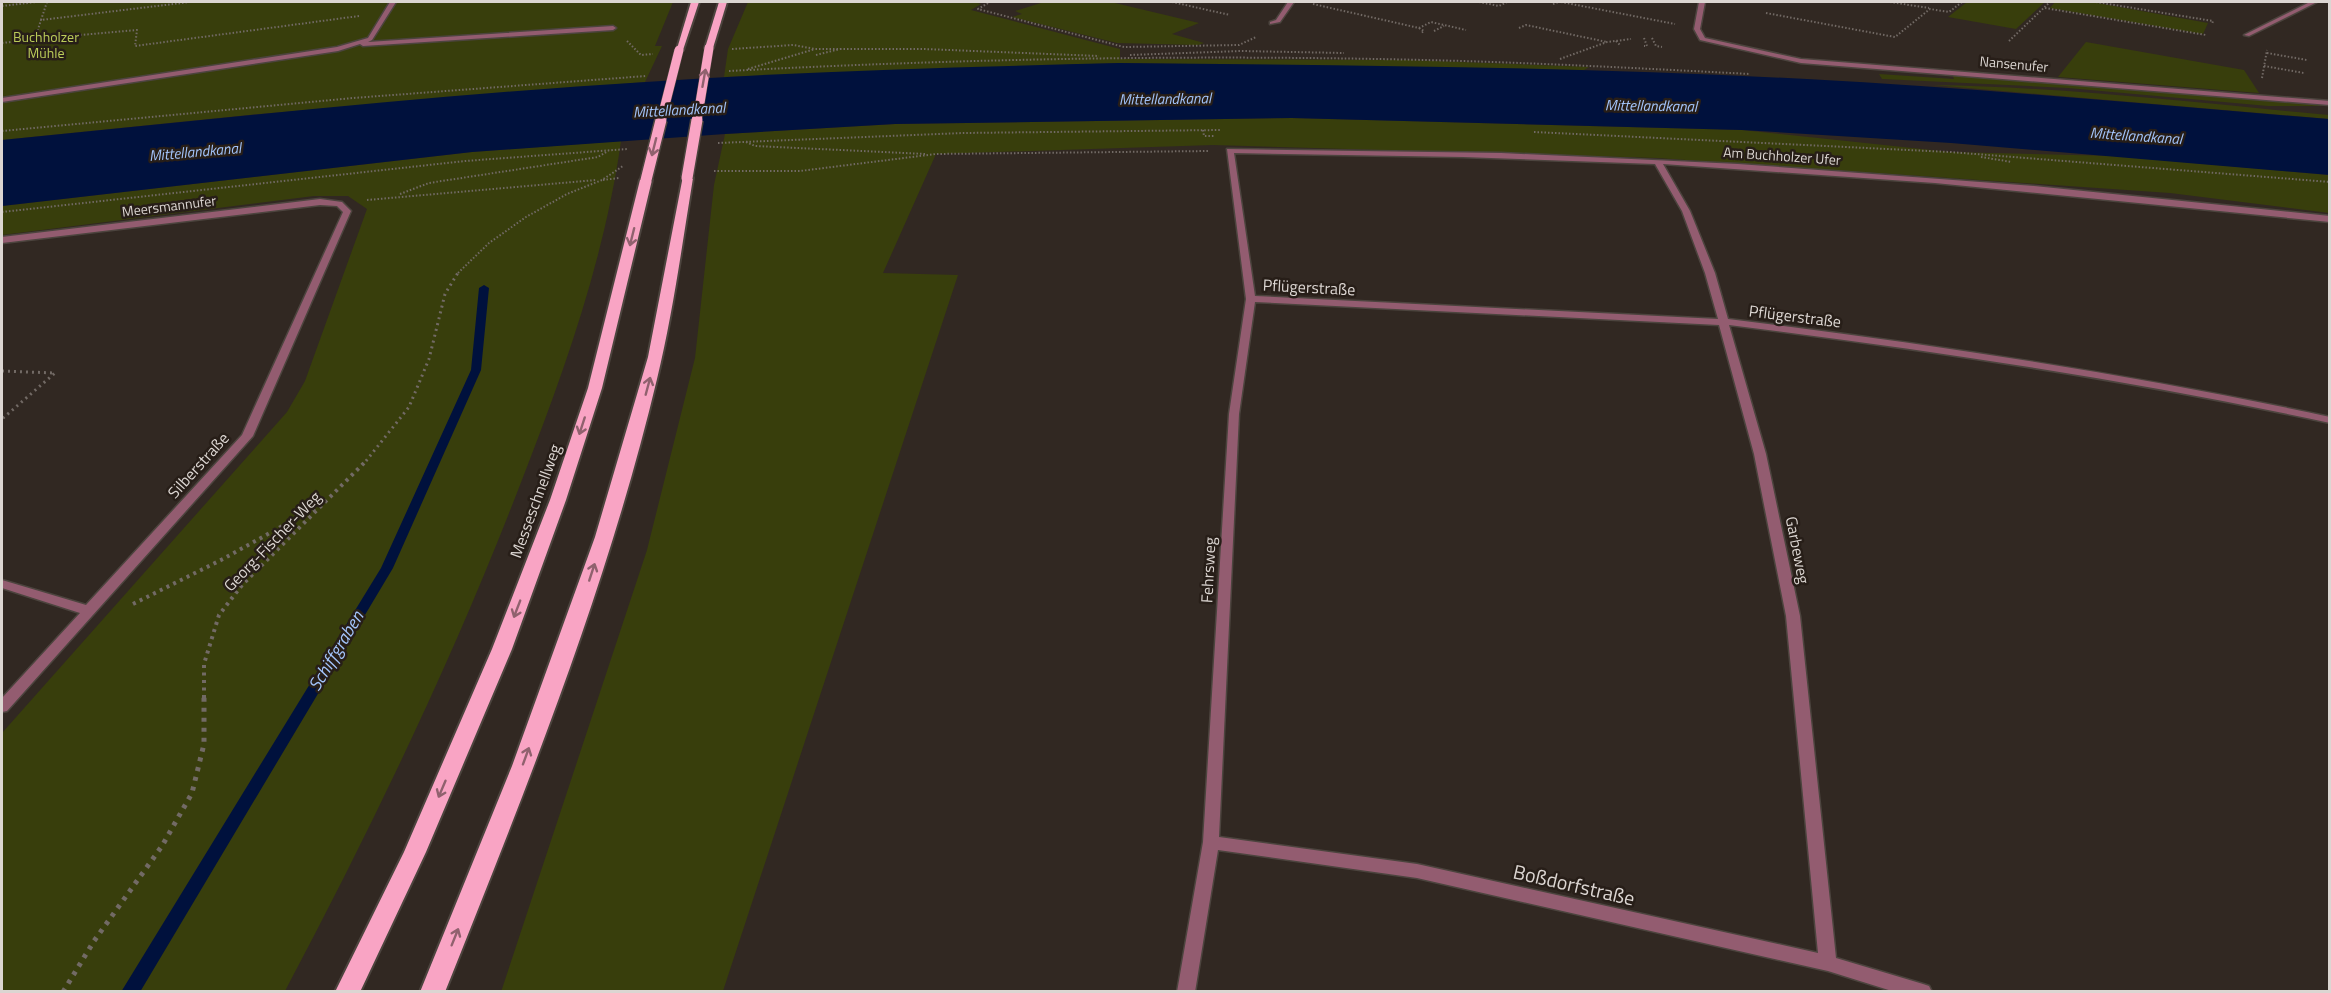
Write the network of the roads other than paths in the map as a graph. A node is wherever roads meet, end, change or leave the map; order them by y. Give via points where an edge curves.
1 (393, 2) edge
2 (695, 2) edge
3 (723, 2) edge
4 (1291, 2) edge
5 (1702, 2) edge
6 (2314, 2) edge
7 (1272, 23) dead end
8 (613, 28) road end
9 (2247, 35) dead end
10 (353, 45) junction
11 (2, 100) edge
12 (2330, 104) edge
13 (1230, 151) joint
14 (1658, 162) junction
15 (339, 204) joint
16 (2330, 219) edge
17 (2, 240) edge
18 (1251, 299) junction
19 (1726, 322) junction
20 (2330, 420) edge
21 (2, 584) edge
22 (89, 611) junction
23 (2, 708) edge
24 (1211, 842) junction
25 (1828, 963) junction
26 (347, 992) edge
27 (432, 992) edge
28 (1186, 992) edge
29 (1923, 992) edge

1 - 10 street via 370,39
2 -> 26 highway, Messeschnellweg, bridge via 679,50 595,388 558,500 502,649 416,852
27 -> 3 highway, bridge via 497,835 570,639 619,490 650,379 709,48
4 - 7 street via 1278,21
5 - 12 street, Nansenufer via 1696,29 1700,37 1801,61
6 - 9 street
8 - 10 street
10 - 11 street
13 - 14 street, Am Buchholzer Ufer
13 - 18 street, Fehrsweg
14 - 16 street, Am Buchholzer Ufer via 2019,187
14 - 19 street, Garbeweg via 1686,211
15 - 17 street, Meersmannufer via 320,202
15 - 22 street, Silberstraße via 347,211 247,436
18 - 19 street, Pflügerstraße
18 - 24 street, Fehrsweg via 1234,414
19 - 20 street, Pflügerstraße via 2056,368
19 - 25 street, Garbeweg via 1760,454 1793,616
21 - 22 street
22 - 23 street, Silberstraße
24 - 25 street, Boßdorfstraße via 1417,871
24 - 28 street, Fehrsweg
25 - 29 street, Boßdorfstraße

